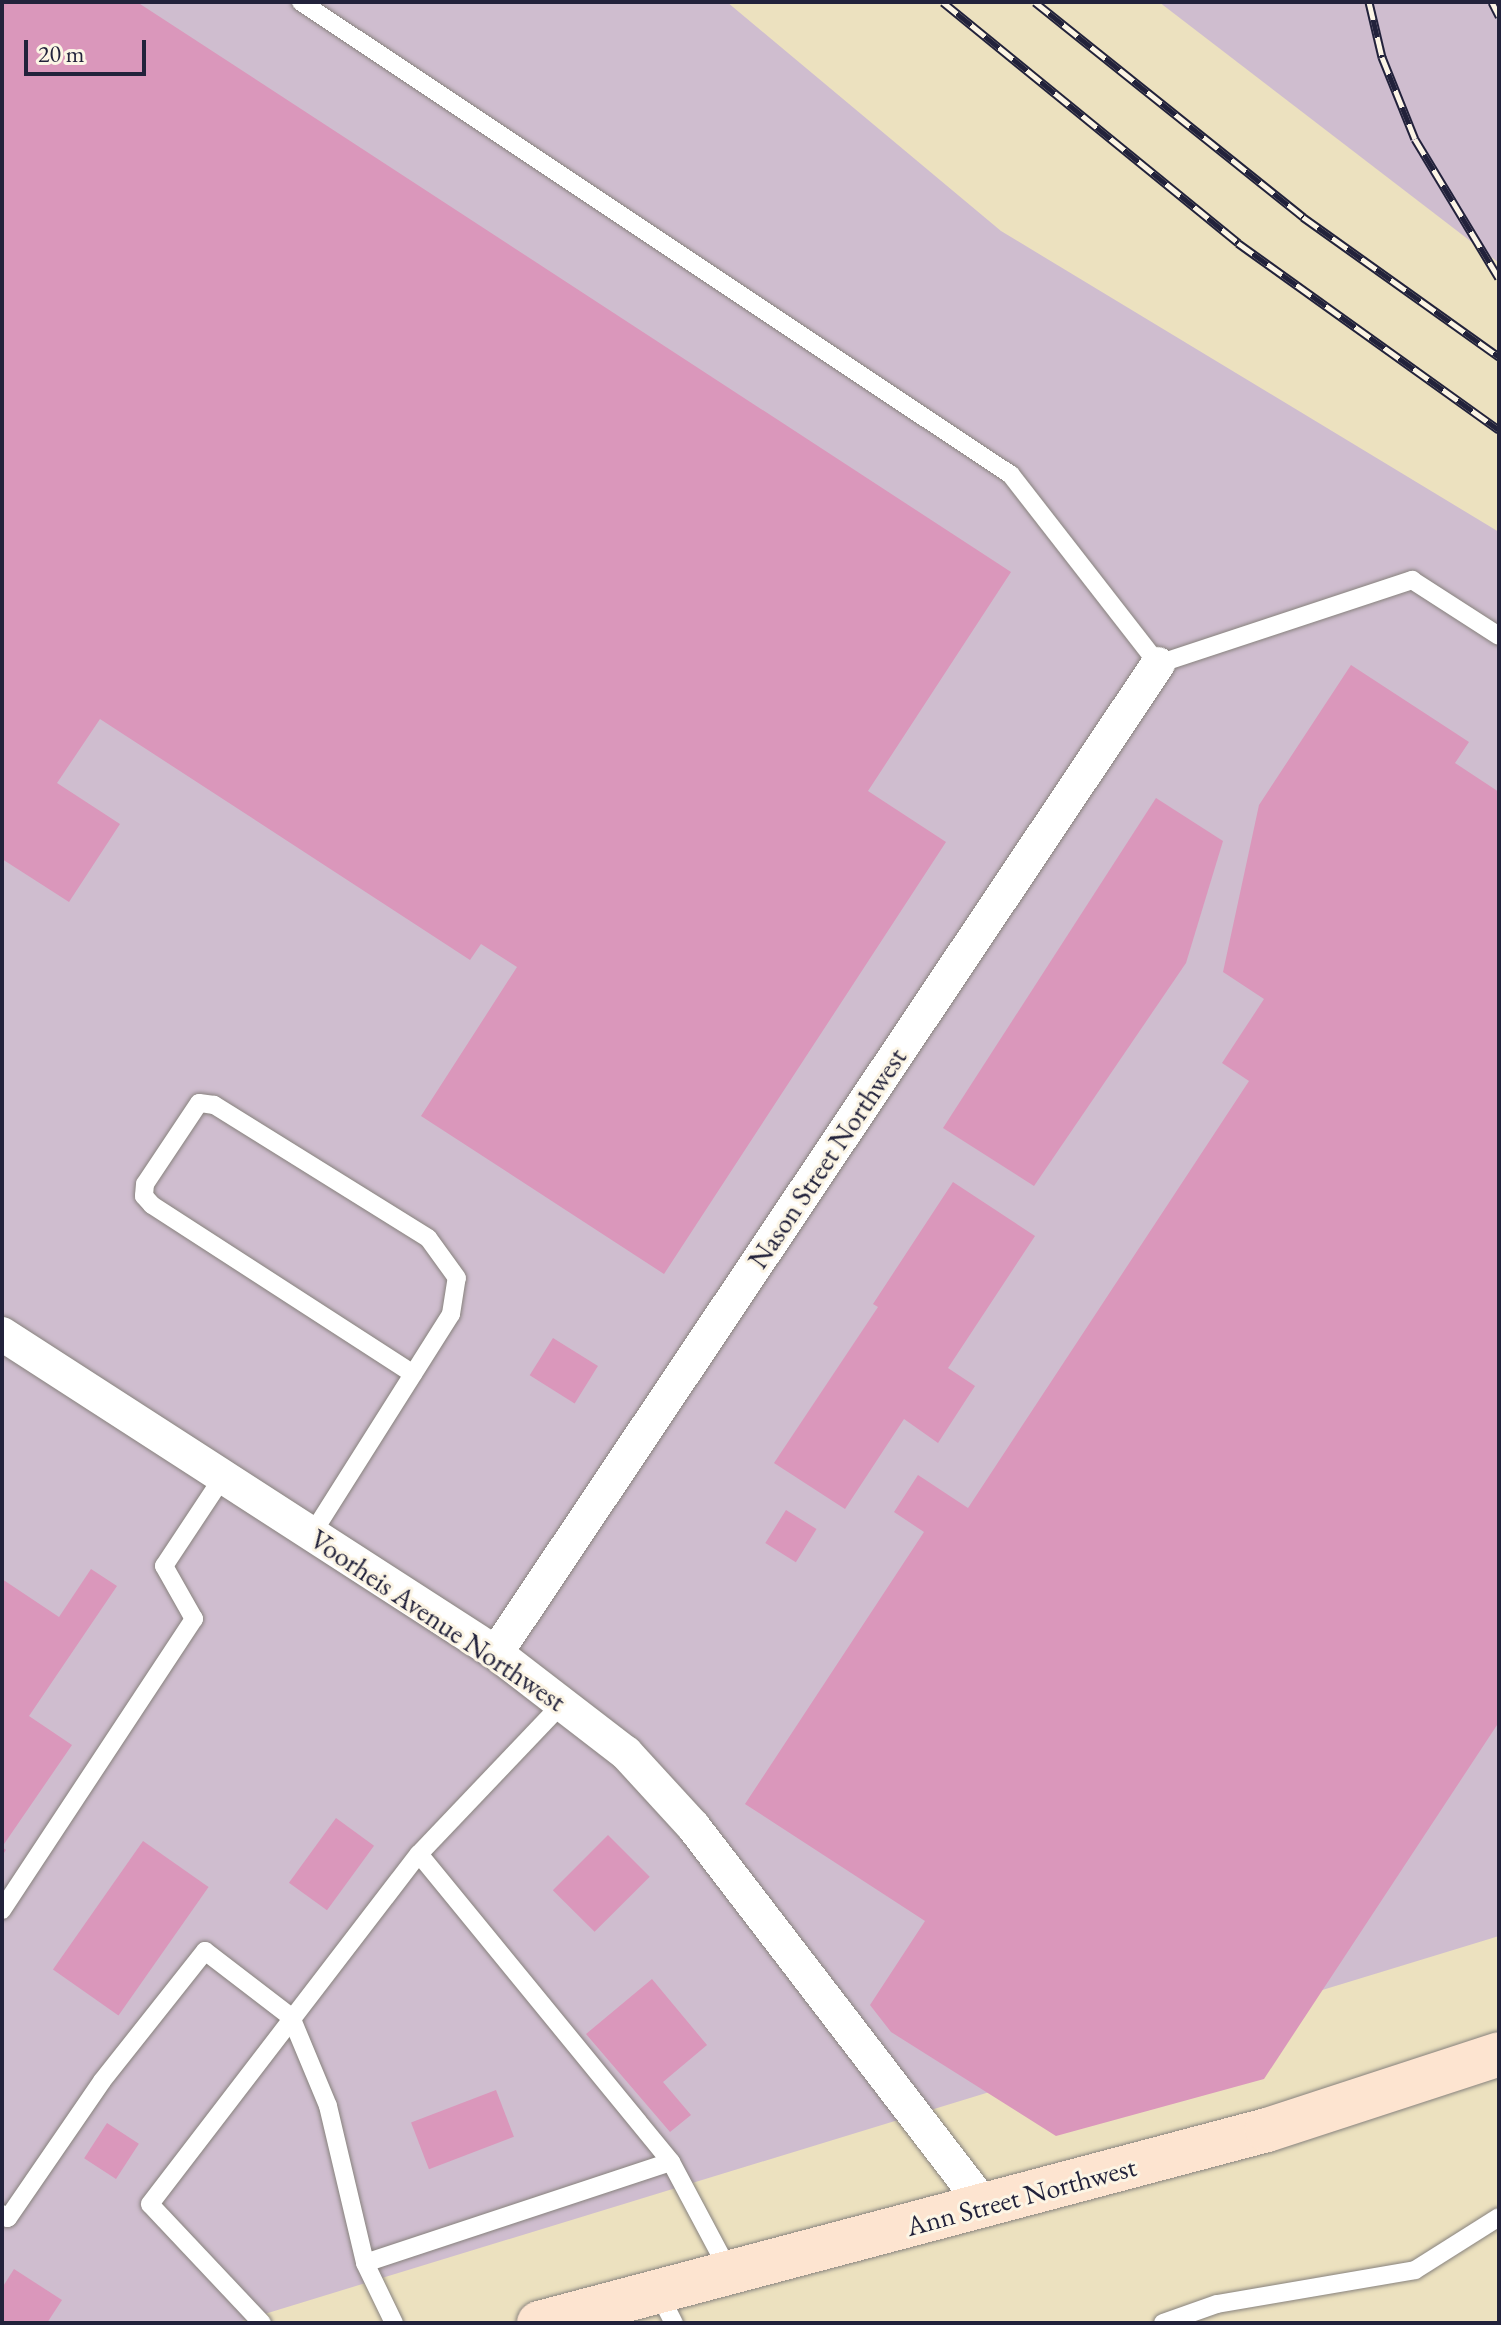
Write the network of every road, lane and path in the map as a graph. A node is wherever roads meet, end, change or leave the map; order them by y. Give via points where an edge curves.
1 (301, 2) edge
2 (1499, 636) edge
3 (1158, 664) junction
4 (2, 1334) edge
5 (413, 1374) junction
6 (223, 1477) junction
7 (312, 1534) junction
8 (496, 1653) junction
9 (562, 1704) junction
10 (419, 1854) junction
11 (2, 1910) edge
12 (291, 2017) junction
13 (1499, 2055) edge
14 (671, 2162) junction
15 (985, 2206) junction
16 (2, 2214) edge
17 (1499, 2217) edge
18 (365, 2263) junction
19 (730, 2273) junction
20 (666, 2308) edge
21 (262, 2323) edge
22 (394, 2323) edge
23 (539, 2323) edge
24 (1163, 2323) edge

1 - 3 lane via 1011,475
2 - 3 lane via 1412,580
3 - 8 street, Nason Street Northwest
4 - 6 street, Voorheis Avenue Northwest
5 - 5 lane via 451,1314 457,1278 428,1238 214,1105 199,1103 145,1184 144,1196
5 - 7 lane
6 - 7 street, Voorheis Avenue Northwest
6 - 11 lane via 164,1566 194,1619
7 - 8 street, Voorheis Avenue Northwest
8 - 9 street, Voorheis Avenue Northwest
9 - 10 lane
9 - 15 street, Voorheis Avenue Northwest via 626,1753 693,1826
10 - 12 lane
10 - 14 lane
12 - 16 lane via 205,1951 102,2081 8,2218
12 - 18 lane via 328,2106
12 - 21 lane via 150,2204
13 - 15 main road, Ann Street Northwest via 1267,2130
14 - 18 lane
14 - 19 lane
15 - 19 main road, Ann Street Northwest
17 - 24 lane via 1415,2270 1217,2304
18 - 22 lane
19 - 20 main road, Ann Street Northwest
20 - 23 main road, Ann Street Northwest

